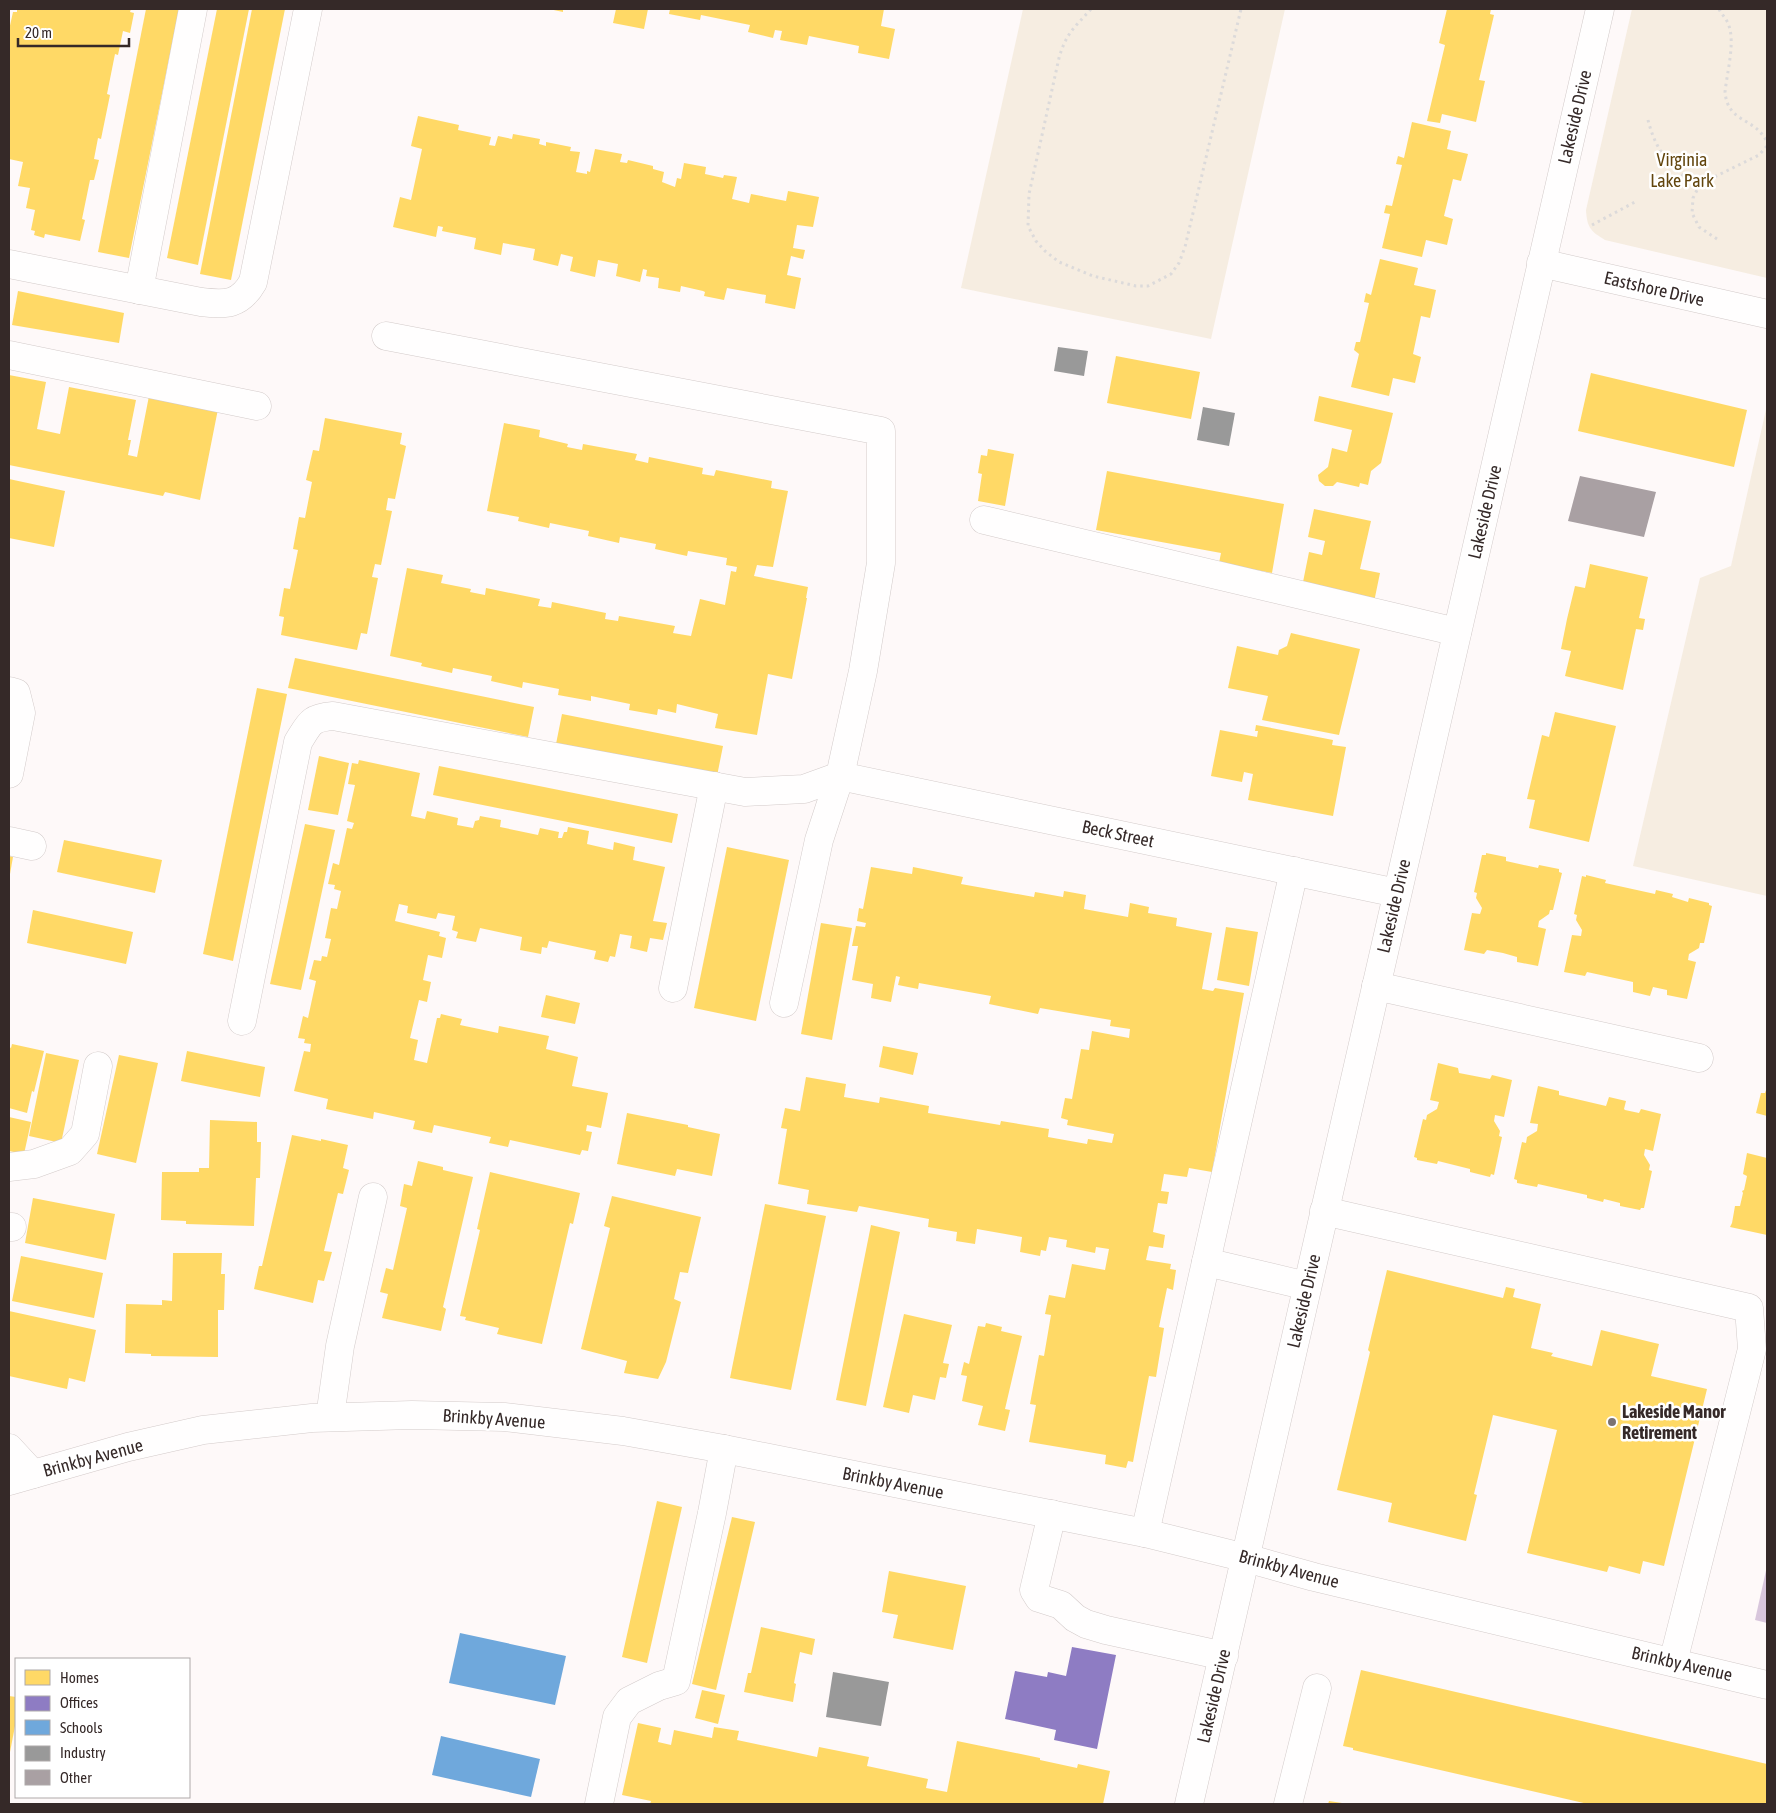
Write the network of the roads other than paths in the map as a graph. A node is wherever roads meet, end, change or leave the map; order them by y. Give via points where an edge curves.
1 (193, 9) edge
2 (308, 9) edge
3 (1600, 9) edge
4 (9, 264) edge
5 (1541, 264) junction
6 (139, 290) junction
7 (1767, 314) edge
8 (386, 336) dead end
9 (9, 355) edge
10 (256, 406) dead end
11 (984, 520) dead end
12 (1457, 632) junction
13 (9, 691) edge
14 (9, 774) edge
15 (840, 776) junction
16 (714, 786) junction
17 (1294, 871) junction
18 (1397, 893) junction
19 (1376, 986) junction
20 (673, 988) dead end
21 (784, 1003) dead end
22 (242, 1021) dead end
23 (1699, 1058) dead end
24 (98, 1066) dead end
25 (9, 1167) edge
26 (373, 1197) dead end
27 (1324, 1212) junction
28 (1206, 1262) junction
29 (1308, 1286) junction
30 (330, 1417) junction
31 (9, 1448) edge
32 (724, 1449) junction
33 (21, 1477) edge
34 (1052, 1514) junction
35 (1144, 1533) junction
36 (1246, 1558) junction
37 (1224, 1656) junction
38 (1673, 1662) junction
39 (1767, 1684) edge
40 (1317, 1688) dead end
41 (599, 1804) edge
42 (1189, 1804) edge
43 (1288, 1804) edge

1 - 6 street
2 - 6 street via 253,282 246,294 234,302 220,304
3 - 5 street, Lakeside Drive
4 - 6 street
5 - 7 street, Eastshore Drive
5 - 12 street, Lakeside Drive
8 - 15 street via 881,431 881,563 863,671
9 - 10 street
11 - 12 street
12 - 18 street, Lakeside Drive
13 - 14 street via 16,692 21,713
15 - 16 street via 804,789 745,792
15 - 17 street, Beck Street
15 - 21 street via 819,840
16 - 20 street
16 - 22 street via 333,716 317,717 298,742
17 - 18 street, Beck Street
17 - 28 street
18 - 19 street, Lakeside Drive
19 - 23 street
19 - 27 street, Lakeside Drive
24 - 25 street via 85,1134 70,1151 34,1164
26 - 30 street via 340,1346
27 - 29 street, Lakeside Drive
27 - 38 street via 1749,1308 1752,1349
28 - 29 street
28 - 35 street
29 - 36 street, Lakeside Drive
30 - 32 street, Brinkby Avenue via 504,1418 624,1431
30 - 33 street, Brinkby Avenue via 203,1430
31 - 33 street
32 - 34 street, Brinkby Avenue
32 - 41 street via 676,1681 629,1702 617,1717
34 - 35 street, Brinkby Avenue
34 - 37 street via 1034,1590 1039,1598 1062,1605 1086,1624
35 - 36 street, Brinkby Avenue
36 - 37 street, Lakeside Drive
36 - 38 street, Brinkby Avenue
37 - 42 street, Lakeside Drive
38 - 39 street, Brinkby Avenue
40 - 43 street

